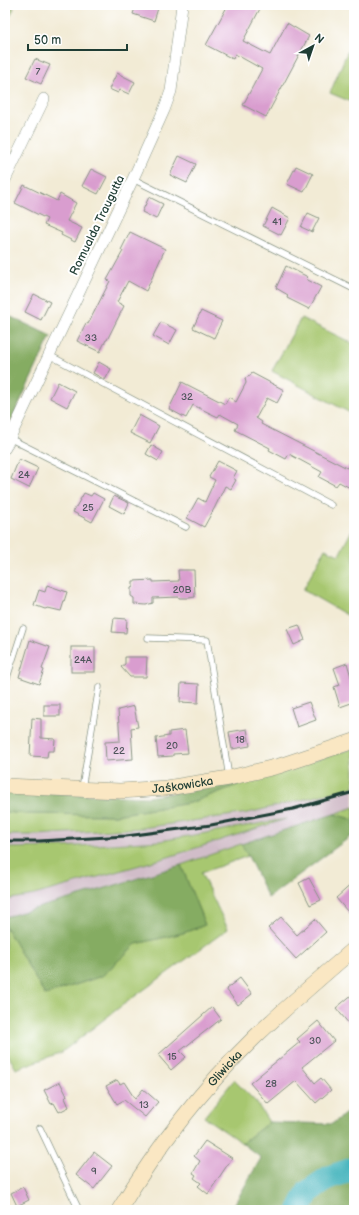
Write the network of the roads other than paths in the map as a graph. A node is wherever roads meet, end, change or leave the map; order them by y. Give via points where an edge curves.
1 (182, 5) edge
2 (44, 99) dead end
3 (133, 179) junction
4 (5, 180) edge
5 (354, 289) edge
6 (49, 355) junction
7 (7, 443) edge
8 (330, 505) dead end
9 (186, 527) dead end
10 (23, 628) dead end
11 (148, 638) dead end
12 (5, 684) edge
13 (99, 687) dead end
14 (354, 741) edge
15 (229, 778) junction
16 (5, 786) edge
17 (82, 789) junction
18 (354, 949) edge
19 (40, 1128) dead end
20 (79, 1210) edge
21 (119, 1210) edge

1 - 3 street, Romualda Traugutta via 170,91
2 - 4 street
3 - 5 lane
3 - 6 street, Romualda Traugutta
6 - 7 street, Romualda Traugutta
6 - 8 lane
7 - 9 lane
10 - 12 lane
11 - 15 lane via 207,640
13 - 17 lane
14 - 15 street, Jaśkowicka via 279,766
15 - 17 street, Jaśkowicka via 167,788 120,791
16 - 17 street, Jaśkowicka
18 - 21 street, Gliwicka via 259,1034 216,1078 150,1163
19 - 20 lane

